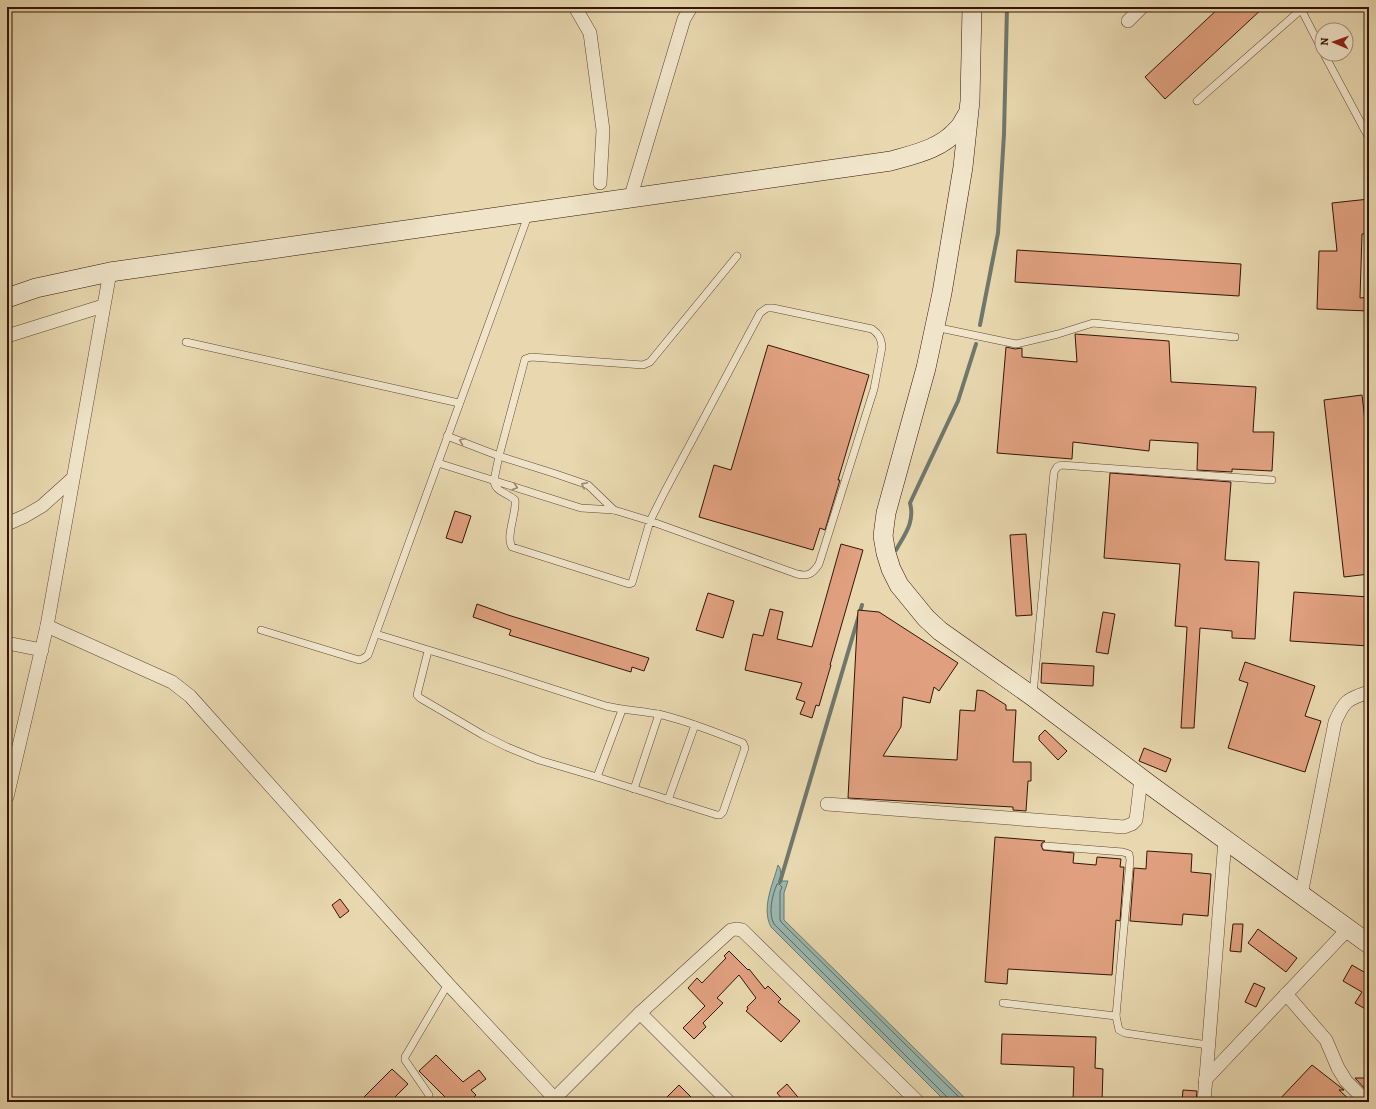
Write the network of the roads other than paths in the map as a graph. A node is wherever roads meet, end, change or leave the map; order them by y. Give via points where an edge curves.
1 (575, 7) edge
2 (691, 7) edge
3 (972, 7) edge
4 (1142, 7) edge
5 (1303, 8) edge
6 (1128, 21) dead end
7 (1314, 32) edge
8 (1328, 62) edge
9 (1197, 101) dead end
10 (968, 112) junction
11 (1369, 138) edge
12 (600, 183) dead end
13 (630, 199) junction
14 (529, 213) junction
15 (737, 256) dead end
16 (110, 272) junction
17 (7, 298) edge
18 (103, 306) junction
19 (935, 327) junction
20 (7, 336) edge
21 (1235, 337) dead end
22 (186, 342) dead end
23 (459, 403) junction
24 (447, 436) junction
25 (499, 456) junction
26 (438, 463) junction
27 (72, 479) junction
28 (494, 480) junction
29 (1272, 480) dead end
30 (614, 510) junction
31 (650, 521) junction
32 (7, 524) edge
33 (47, 626) junction
34 (261, 630) dead end
35 (376, 634) junction
36 (7, 644) edge
37 (42, 650) junction
38 (428, 651) junction
39 (1369, 692) edge
40 (1032, 696) junction
41 (622, 710) junction
42 (659, 714) junction
43 (695, 725) junction
44 (597, 777) junction
45 (1141, 779) junction
46 (634, 789) junction
47 (7, 797) edge
48 (668, 800) junction
49 (827, 804) dead end
50 (1225, 840) junction
51 (1046, 846) dead end
52 (1301, 895) junction
53 (1348, 929) junction
54 (1369, 944) edge
55 (448, 984) junction
56 (1286, 994) junction
57 (1003, 1003) dead end
58 (640, 1013) junction
59 (1116, 1016) junction
60 (1208, 1046) junction
61 (1205, 1080) junction
62 (1206, 1100) edge
63 (554, 1101) edge
64 (426, 1102) edge
65 (729, 1102) edge
66 (918, 1102) edge
67 (1366, 1102) edge

1 - 12 street via 590,33 603,130
2 - 13 street via 684,20
3 - 10 street
4 - 6 street
5 - 7 lane
5 - 9 lane
8 - 11 lane
10 - 13 street via 958,129 946,141 928,151 891,162
10 - 19 street via 963,167
13 - 14 street
14 - 16 street
14 - 23 lane
15 - 25 lane via 650,362 643,365 531,357 525,359
16 - 17 street via 36,288
16 - 18 street
18 - 20 street
18 - 27 street
19 - 21 lane via 1016,344 1093,323
19 - 40 street via 886,513 883,536 886,553 899,585 926,618 940,631
22 - 23 lane
23 - 24 lane
25 -> 24 lane
24 - 26 lane
25 - 28 lane
30 -> 25 lane via 588,485
26 - 28 lane
26 - 35 lane
27 - 32 street via 42,506
27 - 33 street
28 -> 30 lane via 581,508
28 - 31 lane via 498,489 515,500 509,541 512,547 629,584 632,583
29 - 40 lane via 1061,465 1058,467 1054,472
30 - 31 lane
31 - 31 lane via 763,310 773,308 872,329 878,333 882,347 874,389 815,570 804,575 797,574
33 - 37 street
33 - 55 street via 172,682 190,696
34 - 35 lane via 359,660 368,655
35 - 38 lane
36 - 37 street
37 - 47 street
38 - 41 lane
38 - 44 lane via 417,690 420,698 507,747 539,760
39 - 52 street via 1346,702 1335,722
40 - 45 street
41 - 42 lane
41 - 44 lane
42 - 43 lane
42 - 46 lane
43 - 48 lane
43 - 48 lane via 745,745 723,812 717,815
44 - 46 lane
45 - 49 street via 1136,820 1124,827
45 - 50 street
46 - 48 lane
50 - 52 street
50 - 60 street
51 - 59 lane via 1129,854
52 - 53 street
53 - 54 street
53 - 56 street
55 - 63 street
55 - 64 lane via 405,1057 429,1095
56 - 61 street
56 - 67 street via 1326,1040 1346,1081
57 - 59 lane
58 - 63 street
58 - 65 street
58 - 66 street via 731,930 742,930
59 - 60 lane via 1119,1030 1125,1033
60 - 61 street
61 - 62 street

